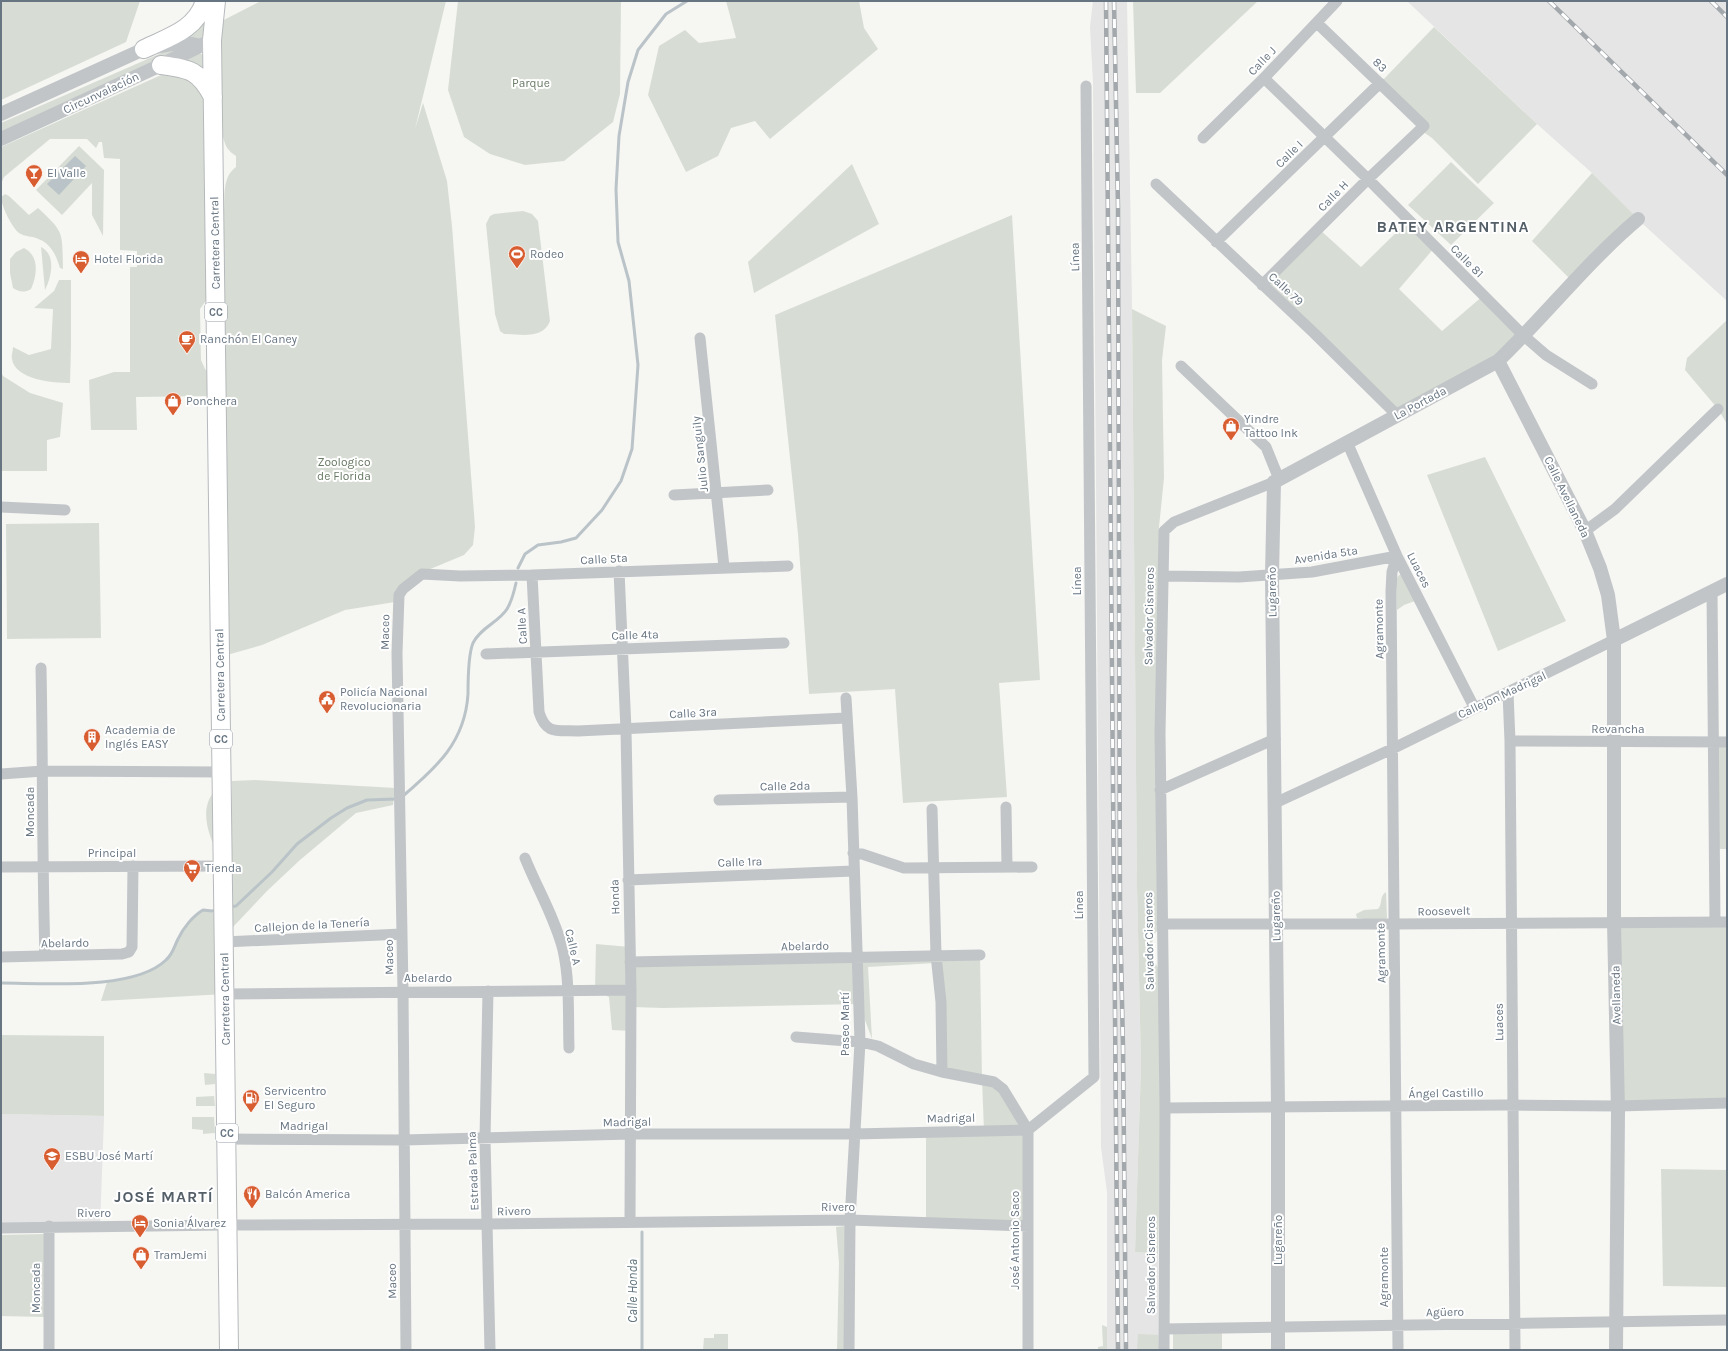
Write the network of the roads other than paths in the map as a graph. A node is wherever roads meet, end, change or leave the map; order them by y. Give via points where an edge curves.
1 (205, 1) edge
2 (216, 1) edge
3 (1338, 1) edge
4 (1317, 23) junction
5 (208, 47) junction
6 (144, 49) junction
7 (161, 65) junction
8 (1264, 78) junction
9 (1380, 83) junction
10 (1086, 86) dead end
11 (213, 98) junction
12 (1, 114) edge
13 (1424, 126) joint
14 (1324, 137) junction
15 (1203, 138) dead end
16 (1, 139) edge
17 (1368, 179) junction
18 (1156, 184) dead end
19 (1638, 219) dead end
20 (1216, 242) junction
21 (1262, 285) junction
22 (1524, 336) junction
23 (700, 338) dead end
24 (1498, 361) junction
25 (1181, 366) dead end
26 (1592, 384) dead end
27 (1718, 409) dead end
28 (1397, 415) junction
29 (1347, 442) junction
30 (1276, 480) junction
31 (768, 490) dead end
32 (717, 493) junction
33 (674, 495) dead end
34 (1, 507) edge
35 (65, 510) dead end
36 (1164, 531) joint
37 (1585, 531) junction
38 (1397, 556) junction
39 (788, 566) dead end
40 (724, 567) junction
41 (619, 571) junction
42 (422, 574) joint
43 (532, 575) junction
44 (1272, 575) junction
45 (1163, 576) junction
46 (1727, 584) edge
47 (1712, 591) junction
48 (1614, 640) junction
49 (784, 643) dead end
50 (622, 648) junction
51 (536, 653) junction
52 (486, 654) dead end
53 (42, 668) dead end
54 (1508, 693) junction
55 (846, 698) dead end
56 (1474, 707) junction
57 (846, 718) junction
58 (542, 723) joint
59 (626, 730) junction
60 (1275, 740) junction
61 (1510, 741) junction
62 (1615, 742) junction
63 (1714, 742) junction
64 (1727, 742) edge
65 (1394, 748) junction
66 (43, 771) junction
67 (222, 772) junction
68 (1, 774) edge
69 (1160, 790) junction
70 (852, 797) junction
71 (719, 800) dead end
72 (1275, 803) junction
73 (1006, 807) dead end
74 (932, 809) dead end
75 (853, 853) junction
76 (525, 858) dead end
77 (133, 866) junction
78 (223, 866) junction
79 (1, 867) edge
80 (43, 867) junction
81 (1007, 867) junction
82 (1032, 867) dead end
83 (934, 868) junction
84 (853, 871) junction
85 (628, 880) junction
86 (1511, 922) junction
87 (1614, 922) junction
88 (1715, 922) junction
89 (1727, 922) edge
90 (1276, 923) junction
91 (1162, 924) junction
92 (1393, 924) junction
93 (402, 934) junction
94 (224, 942) junction
95 (936, 955) junction
96 (980, 955) dead end
97 (46, 956) junction
98 (1, 957) edge
99 (858, 958) junction
100 (630, 962) junction
101 (567, 989) junction
102 (631, 990) junction
103 (402, 991) junction
104 (488, 991) junction
105 (225, 994) junction
106 (796, 1037) dead end
107 (860, 1042) junction
108 (569, 1048) dead end
109 (942, 1072) junction
110 (1727, 1103) edge
111 (1513, 1105) junction
112 (1396, 1106) junction
113 (1618, 1106) junction
114 (1278, 1107) junction
115 (1165, 1108) junction
116 (1028, 1130) junction
117 (630, 1134) junction
118 (854, 1134) junction
119 (227, 1138) junction
120 (485, 1139) junction
121 (403, 1140) junction
122 (850, 1220) junction
123 (630, 1222) junction
124 (404, 1224) junction
125 (488, 1224) junction
126 (226, 1225) junction
127 (49, 1226) junction
128 (1028, 1226) junction
129 (1, 1228) edge
130 (1727, 1320) edge
131 (1616, 1322) junction
132 (1515, 1323) junction
133 (1398, 1326) junction
134 (1278, 1328) junction
135 (1164, 1329) junction
136 (49, 1350) edge
137 (229, 1350) edge
138 (406, 1350) edge
139 (490, 1350) edge
140 (848, 1350) edge
141 (1028, 1350) edge
142 (1164, 1350) edge
143 (1278, 1350) edge
144 (1398, 1350) edge
145 (1515, 1350) edge
146 (1616, 1350) edge

1 - 6 highway via 192,24
2 - 5 highway, Carretera Central / CC
3 - 4 street, Calle J
4 - 8 street, Calle J
4 - 9 street, 83
5 - 6 street, Circunvalación via 176,43
5 - 7 street, Circunvalación
5 - 11 highway, Carretera Central / CC
6 - 12 street, Circunvalación
7 - 11 highway via 190,71 202,78
7 - 16 street, Circunvalación
8 - 14 street, Calle 81
8 - 15 street, Calle J
9 - 13 street, 83
9 - 14 street, Calle I
10 - 116 street, Línea via 1094,1077
11 - 67 highway, Carretera Central / CC
13 - 17 street, Calle H
14 - 17 street, Calle 81
14 - 20 street, Calle I
17 - 21 street, Calle H
17 - 22 street, Calle 81
18 - 20 street, Calle 79
19 - 22 street, La Portada via 1573,282
20 - 21 street, Calle 79
21 - 28 street, Calle 79
22 - 24 street, La Portada
22 - 26 street, Calle 81 via 1546,355
23 - 32 street, Julio Sanguily
24 - 28 street, La Portada
24 - 37 street, Calle Avellaneda
25 - 30 street via 1266,447
27 - 37 street via 1615,509
28 - 29 street, La Portada
29 - 30 street, La Portada
29 - 38 street, Luaces
30 - 36 street, La Portada via 1174,522
30 - 44 street, Lugareño
31 - 32 street
32 - 33 street
32 - 40 street, Julio Sanguily
34 - 35 street
36 - 45 street, Salvador Cisneros
37 - 48 street, Calle Avellaneda via 1608,595
38 - 44 street, Avenida 5ta via 1312,572
38 - 56 street, Luaces
38 - 65 street, Agramonte via 1392,572 1391,591
39 - 40 street, Calle 5ta
40 - 41 street, Calle 5ta
41 - 43 street, Calle 5ta
41 - 50 street, Honda
42 - 43 street, Calle 5ta
42 - 93 street, Maceo via 403,588 399,595 397,626
43 - 51 street, Calle A
44 - 45 street, Avenida 5ta
44 - 60 street, Lugareño
45 - 69 street, Salvador Cisneros
46 - 47 street, Callejon Madrigal
47 - 48 street, Callejon Madrigal
47 - 63 street
48 - 54 street, Callejon Madrigal
48 - 62 street, Avellaneda
49 - 50 street, Calle 4ta
50 - 51 street, Calle 4ta
50 - 59 street, Honda
51 - 52 street, Calle 4ta
51 - 58 street, Calle A via 539,712
53 - 66 street, Moncada
54 - 56 street, Callejon Madrigal
54 - 61 street, Luaces
55 - 57 street, Paseo Martí
56 - 65 street, Callejon Madrigal
57 - 59 street, Calle 3ra
57 - 70 street, Paseo Martí
58 - 59 street, Calle 3ra via 547,728 557,730
59 - 85 street, Honda
60 - 69 street
60 - 72 street, Lugareño
61 - 62 street, Revancha
61 - 86 street, Luaces
62 - 63 street, Revancha
62 - 87 street, Avellaneda
63 - 64 street, Revancha
63 - 88 street
65 - 72 street, Callejon Madrigal
65 - 92 street, Agramonte
66 - 67 street
66 - 68 street
66 - 80 street, Moncada
67 - 78 highway, Carretera Central / CC
69 - 91 street, Salvador Cisneros
70 - 71 street, Calle 2da
70 - 75 street, Paseo Martí
72 - 90 street, Lugareño
73 - 81 street
74 - 83 street
75 - 83 street via 904,868
75 - 84 street, Paseo Martí
76 - 101 street, Calle A via 558,934 566,968
77 - 78 street, Principal
77 - 80 street, Principal
77 - 97 street, Abelardo via 132,947 129,952
78 - 94 highway, Carretera Central / CC
79 - 80 street, Principal
80 - 97 street, Moncada
81 - 82 street
81 - 83 street
83 - 95 street
84 - 85 street, Calle 1ra
84 - 99 street, Paseo Martí
85 - 100 street, Honda
86 - 87 street, Roosevelt
86 - 92 street, Roosevelt
86 - 111 street, Luaces
87 - 88 street, Roosevelt
87 - 113 street, Avellaneda
88 - 89 street, Roosevelt
90 - 91 street, Roosevelt
90 - 92 street, Roosevelt
90 - 114 street, Lugareño
91 - 115 street, Salvador Cisneros
92 - 112 street, Agramonte
93 - 94 street, Callejon de la Tenería
93 - 103 street, Maceo
94 - 105 highway, Carretera Central / CC
95 - 96 street, Abelardo
95 - 99 street, Abelardo
95 - 109 street via 941,1002
97 - 98 street, Abelardo
99 - 100 street, Abelardo
99 - 107 street, Paseo Martí
100 - 102 street, Honda
101 - 102 street, Abelardo
101 - 104 street, Abelardo
101 - 108 street, Calle A
102 - 117 street, Honda
103 - 104 street, Abelardo
103 - 105 street, Abelardo
103 - 121 street, Maceo
104 - 120 street, Estrada Palma
105 - 119 highway, Carretera Central / CC
106 - 107 street
107 - 109 street via 878,1046 914,1064
107 - 118 street, Paseo Martí
109 - 116 street via 994,1082 1003,1089
110 - 113 street, Ángel Castillo
111 - 112 street, Ángel Castillo
111 - 113 street, Ángel Castillo
111 - 132 street, Luaces
112 - 114 street, Ángel Castillo
112 - 133 street, Agramonte
113 - 131 street, Avellaneda
114 - 115 street, Ángel Castillo
114 - 134 street, Lugareño
115 - 135 street, Salvador Cisneros
116 - 118 street, Madrigal
116 - 128 street, José Antonio Saco
117 - 118 street, Madrigal
117 - 120 street, Madrigal
117 - 123 street, Honda
118 - 122 street, Paseo Martí
119 - 121 street, Madrigal
119 - 126 highway, Carretera Central / CC
120 - 121 street, Madrigal
120 - 125 street, Estrada Palma
121 - 124 street, Maceo
122 - 123 street, Rivero
122 - 128 street, Rivero
122 - 140 street, Paseo Martí
123 - 125 street, Rivero
124 - 125 street, Rivero
124 - 126 street, Rivero
124 - 138 street, Maceo
125 - 139 street, Estrada Palma
126 - 127 street, Rivero
126 - 137 highway, Carretera Central / CC
127 - 129 street, Rivero
127 - 136 street, Moncada
128 - 141 street, José Antonio Saco
130 - 131 street, Agüero
131 - 132 street, Agüero
131 - 146 street, Avellaneda
132 - 133 street, Agüero
132 - 145 street, Luaces
133 - 134 street, Agüero
133 - 144 street, Agramonte
134 - 135 street, Agüero
134 - 143 street, Lugareño
135 - 142 street, Salvador Cisneros

